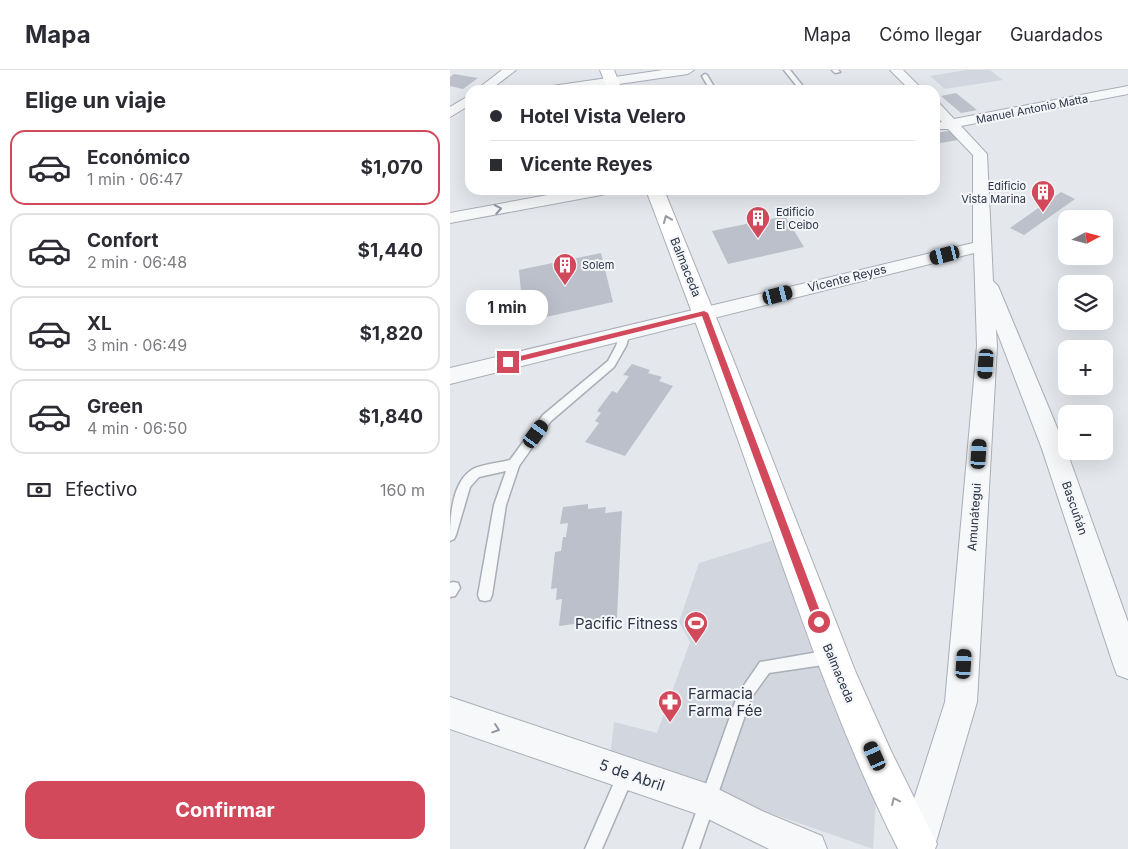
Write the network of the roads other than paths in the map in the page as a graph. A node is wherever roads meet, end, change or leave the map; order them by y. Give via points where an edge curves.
1 (510, 70) edge
2 (688, 70) edge
3 (787, 70) edge
4 (896, 70) edge
5 (704, 76) dead end
6 (611, 80) edge
7 (489, 85) edge
8 (582, 85) edge
9 (710, 85) edge
10 (799, 85) edge
11 (912, 85) edge
12 (1128, 90) edge
13 (465, 104) edge
14 (450, 113) edge
15 (944, 126) edge
16 (574, 195) edge
17 (657, 195) edge
18 (450, 218) edge
19 (982, 246) junction
20 (983, 271) junction
21 (704, 313) junction
22 (625, 333) junction
23 (450, 376) edge
24 (514, 464) junction
25 (450, 535) edge
26 (485, 595) dead end
27 (831, 656) junction
28 (1128, 664) edge
29 (450, 713) edge
30 (627, 773) junction
31 (708, 801) junction
32 (771, 841) edge
33 (917, 846) edge
34 (593, 849) edge
35 (691, 849) edge
36 (809, 849) edge

1 - 7 street
2 - 6 street
3 - 10 lane
4 - 11 street
5 - 9 lane
6 - 8 street
12 - 15 street, Manuel Antonio Matta
13 - 14 street
15 - 19 street, Amunátegui via 980,154
18 -> 16 street
21 -> 17 street, Balmaceda
19 - 20 street, Amunátegui
19 - 21 street, Vicente Reyes
20 - 28 street, Bascuñán via 1054,448
20 - 33 street, Amunátegui via 987,346 961,702
21 - 22 street, Vicente Reyes
21 - 27 street, Balmaceda
22 - 23 street, Vicente Reyes
22 - 24 lane via 611,364 547,418
24 - 25 lane via 476,473 465,484
24 - 26 lane via 500,505
27 - 31 lane via 765,667 745,694
33 -> 27 street, Balmaceda
29 -> 30 street, 5 de Abril
30 - 31 street, 5 de Abril
30 - 34 lane
31 - 32 street, 5 de Abril
31 - 35 lane
32 - 36 street, 5 de Abril

